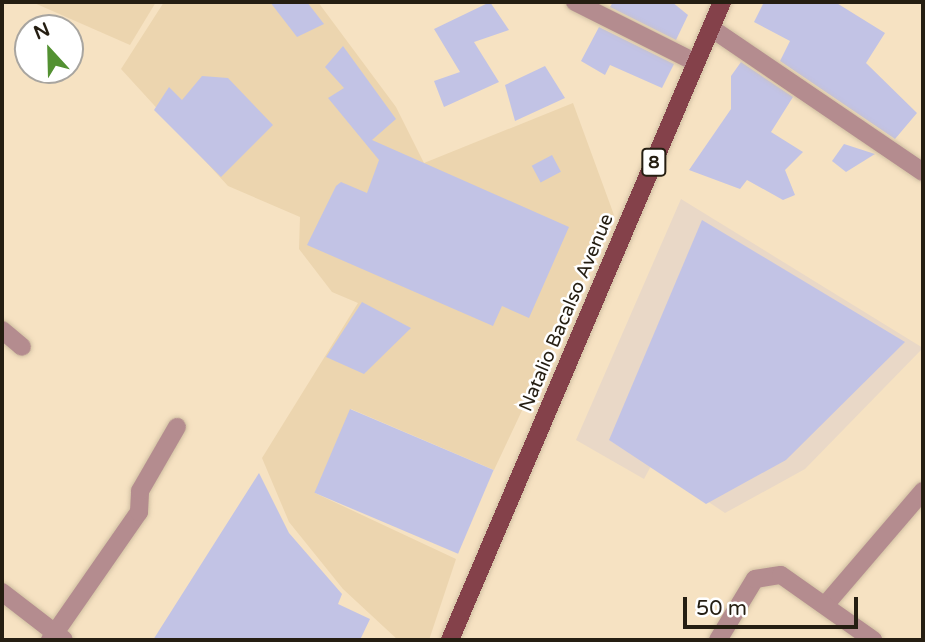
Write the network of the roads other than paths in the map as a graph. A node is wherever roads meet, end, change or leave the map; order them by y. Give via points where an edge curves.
1 (575, 2) edge
2 (722, 2) edge
3 (711, 28) junction
4 (695, 62) junction
5 (923, 172) edge
6 (2, 330) edge
7 (22, 347) dead end
8 (177, 427) dead end
9 (923, 491) edge
10 (2, 592) edge
11 (826, 604) junction
12 (57, 638) edge
13 (450, 640) edge
14 (718, 640) edge
15 (873, 640) edge

1 - 4 street
2 - 3 main road, Natalio Bacalso Avenue / 8
3 - 4 main road, Natalio Bacalso Avenue / 8
3 - 5 street
4 - 13 main road, Natalio Bacalso Avenue / 8
6 - 7 street
8 - 12 street via 139,491 139,512
9 - 11 street
10 - 12 street
11 - 14 street via 781,575 755,579
11 - 15 street

